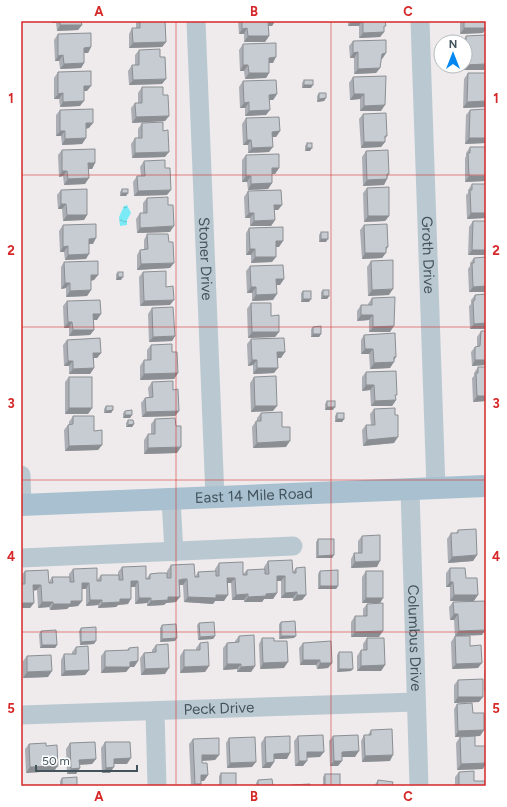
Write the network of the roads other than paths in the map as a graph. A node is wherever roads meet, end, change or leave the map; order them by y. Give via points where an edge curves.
1 (196, 21) edge
2 (420, 21) edge
3 (21, 476) edge
4 (486, 486) edge
5 (436, 488) junction
6 (410, 489) junction
7 (215, 498) junction
8 (171, 499) junction
9 (21, 505) edge
10 (293, 546) dead end
11 (174, 552) junction
12 (21, 558) edge
13 (416, 702) junction
14 (154, 711) junction
15 (21, 716) edge
16 (157, 786) edge
17 (420, 786) edge

1 - 7 street, Stoner Drive
2 - 5 street, Groth Drive
3 - 9 street
4 - 5 main road, East 14 Mile Road
5 - 6 main road, East 14 Mile Road
6 - 7 main road, East 14 Mile Road
6 - 13 street, Columbus Drive
7 - 8 main road, East 14 Mile Road
8 - 9 main road, East 14 Mile Road
8 - 11 street
10 - 11 street
11 - 12 street
13 - 14 street, Peck Drive
13 - 17 street, Columbus Drive
14 - 15 street, Peck Drive
14 - 16 street

